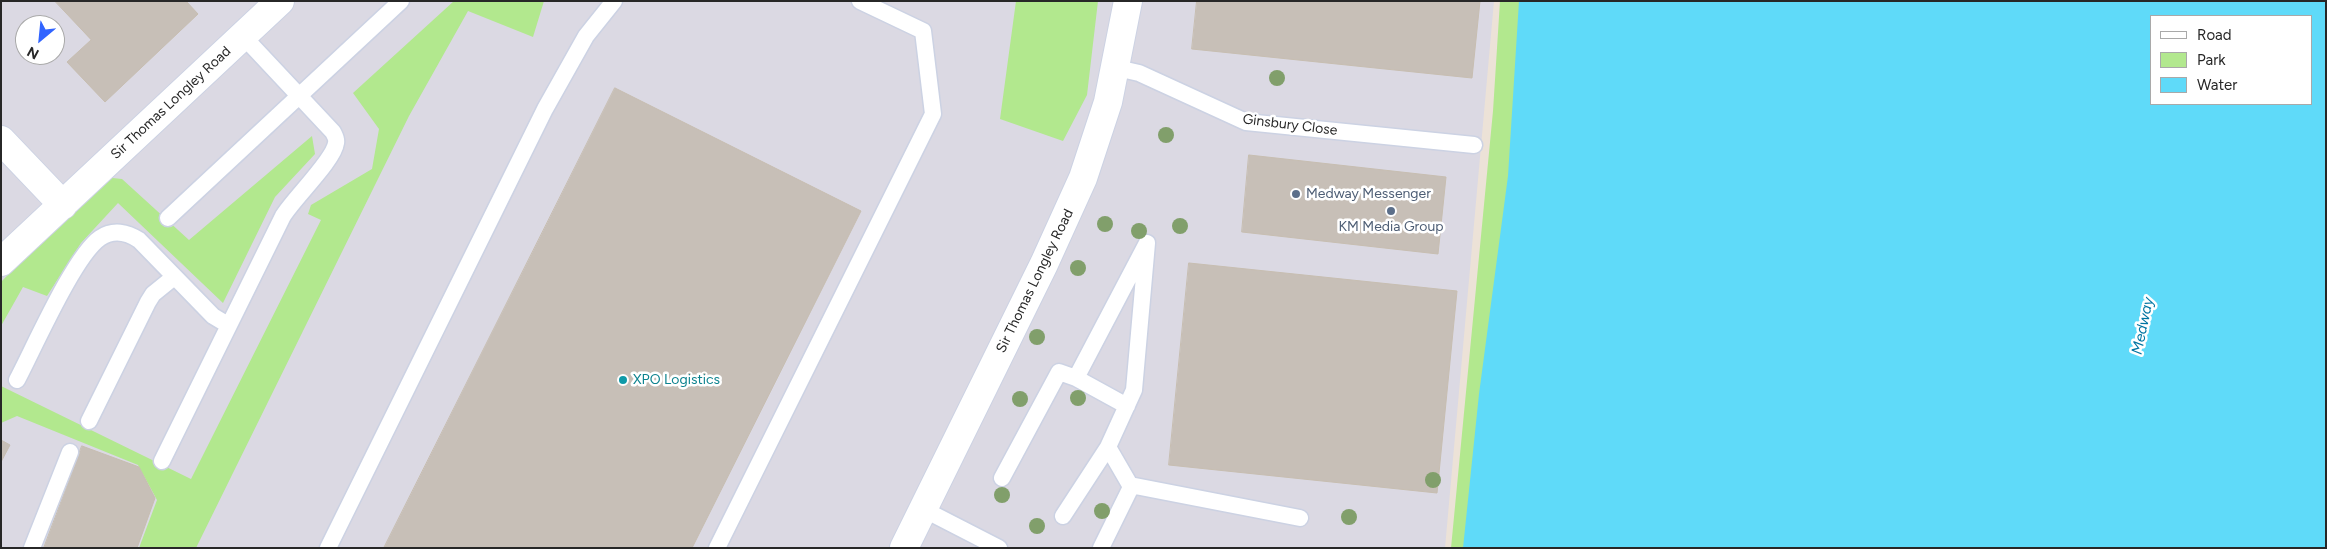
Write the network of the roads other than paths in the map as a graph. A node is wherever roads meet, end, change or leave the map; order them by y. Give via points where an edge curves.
1 (280, 1) edge
2 (401, 1) edge
3 (614, 1) edge
4 (860, 1) edge
5 (1128, 1) edge
6 (243, 36) junction
7 (1117, 68) junction
8 (299, 97) junction
9 (1, 140) edge
10 (1474, 145) dead end
11 (63, 205) junction
12 (168, 218) dead end
13 (1, 262) edge
14 (174, 277) junction
15 (228, 325) junction
16 (1076, 378) junction
17 (17, 380) dead end
18 (1127, 406) junction
19 (89, 422) dead end
20 (1108, 448) junction
21 (70, 452) dead end
22 (162, 461) dead end
23 (1002, 478) dead end
24 (1130, 486) junction
25 (923, 509) junction
26 (1063, 516) dead end
27 (1300, 518) dead end
28 (32, 548) edge
29 (328, 548) edge
30 (717, 548) edge
31 (904, 548) edge
32 (999, 548) edge
33 (1101, 548) edge

1 - 6 street, Sir Thomas Longley Road
2 - 8 lane
3 - 29 lane via 586,36 545,109
4 - 30 lane via 923,31 933,114
5 - 7 street, Sir Thomas Longley Road
6 - 8 lane
6 - 11 street, Sir Thomas Longley Road
7 - 10 lane, Ginsbury Close via 1139,73 1246,122
7 - 25 street, Sir Thomas Longley Road via 1090,158 1068,214
8 - 12 lane
8 - 15 lane via 333,132 336,146 283,216
9 - 11 street
11 - 13 street, Sir Thomas Longley Road
14 - 15 lane via 213,316
14 - 17 lane via 133,237 123,232 101,238 78,264
14 - 19 lane via 148,302
15 - 22 lane
16 - 18 lane
16 - 18 lane via 1147,243 1134,390
16 - 23 lane via 1059,372
18 - 20 lane
20 - 24 lane
20 - 26 lane
21 - 28 lane
24 - 27 lane
24 - 33 lane
25 - 31 street, Sir Thomas Longley Road
25 - 32 lane

